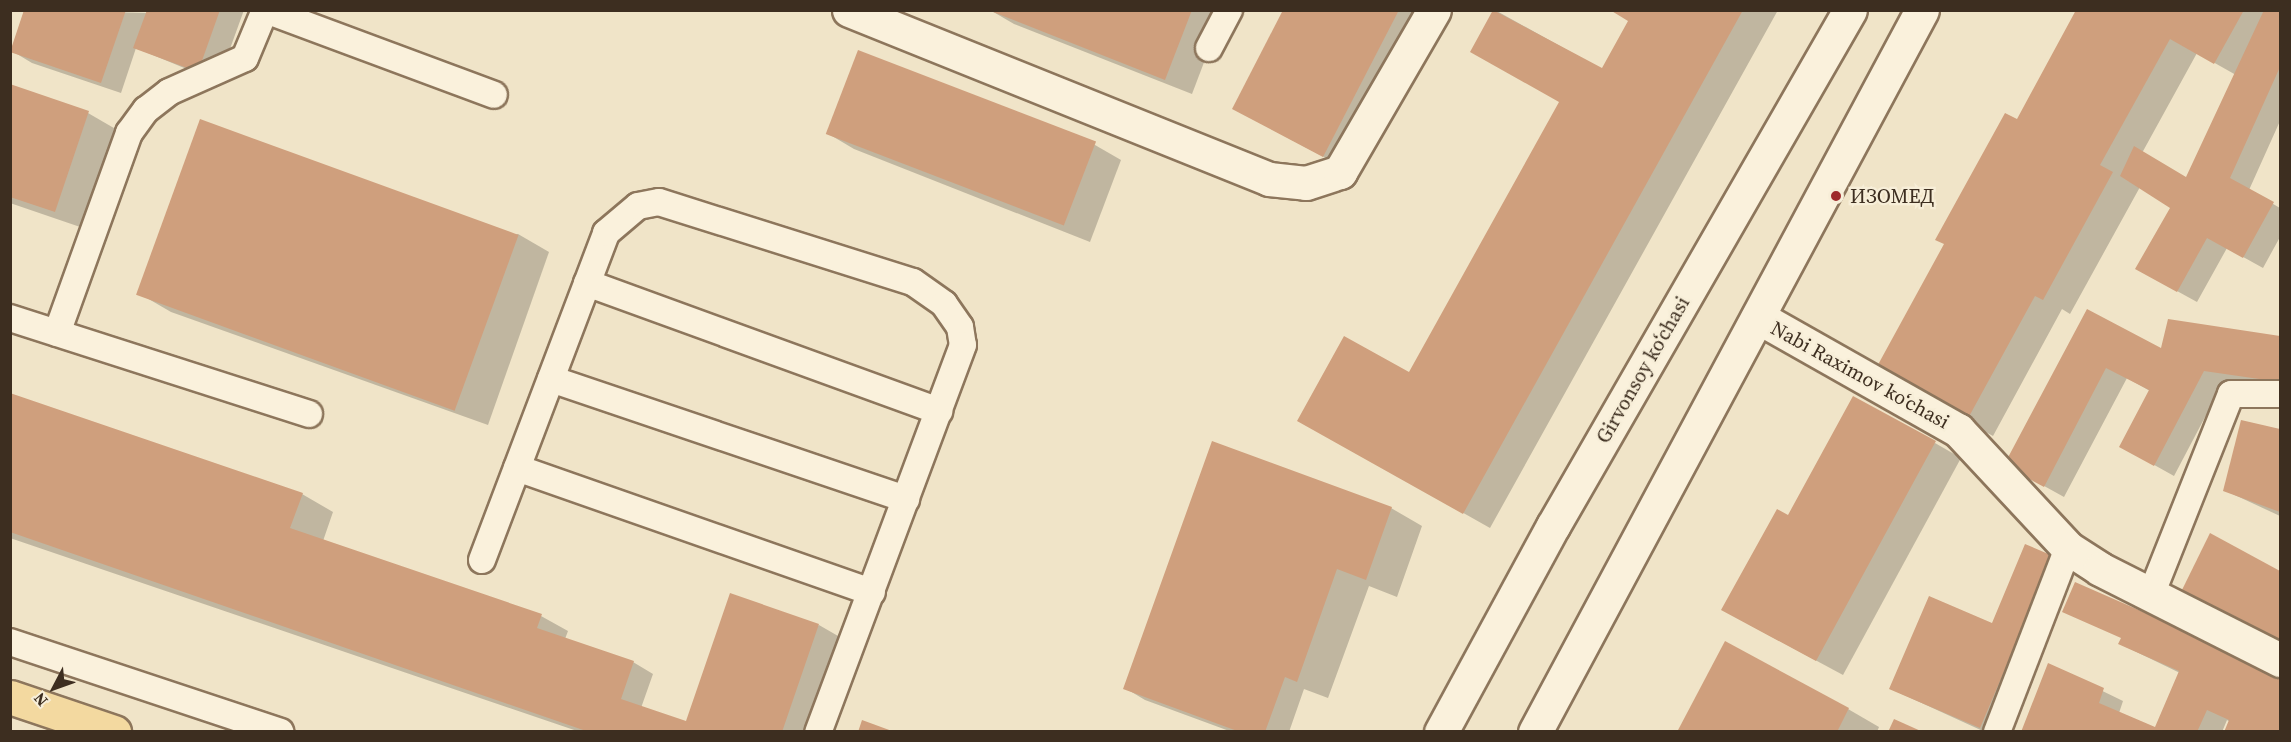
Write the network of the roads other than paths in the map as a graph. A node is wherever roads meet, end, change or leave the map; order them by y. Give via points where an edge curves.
1 (265, 10) edge
2 (849, 10) edge
3 (1229, 10) edge
4 (1434, 10) edge
5 (1850, 10) edge
6 (1922, 10) edge
7 (891, 18) edge
8 (1209, 48) dead end
9 (494, 95) dead end
10 (587, 283) junction
11 (1758, 317) junction
12 (10, 318) edge
13 (57, 333) junction
14 (551, 379) junction
15 (2280, 394) edge
16 (939, 411) junction
17 (309, 414) dead end
18 (517, 468) junction
19 (906, 499) junction
20 (2068, 548) junction
21 (482, 560) dead end
22 (872, 592) junction
23 (2151, 595) junction
24 (10, 642) edge
25 (2280, 660) edge
26 (10, 697) edge
27 (114, 732) edge
28 (280, 732) edge
29 (818, 732) edge
30 (1441, 732) edge
31 (1535, 732) edge
32 (1997, 732) edge

1 - 9 lane
1 - 13 lane via 245,58 169,92 146,110 129,133
2 - 7 main road
3 - 8 lane
4 - 7 main road via 1340,172 1306,183 1269,179
5 - 30 main road, Girvonsoy koʻchasi via 1553,526
6 - 11 main road
10 - 14 lane
10 - 16 lane
10 - 16 lane via 606,233 638,206 659,202 913,282 944,304 960,327 963,345
11 - 20 main road, Nabi Raximov koʻchasi via 1958,430
11 - 31 main road
12 - 13 lane
13 - 17 lane
14 - 18 lane
14 - 19 lane
15 - 23 lane via 2230,394
16 - 19 lane
18 - 21 lane
18 - 22 lane
19 - 22 lane
20 - 23 main road, Nabi Raximov koʻchasi
20 - 32 lane
22 - 29 lane
23 - 25 main road, Nabi Raximov koʻchasi
24 - 28 lane
26 - 27 main road

